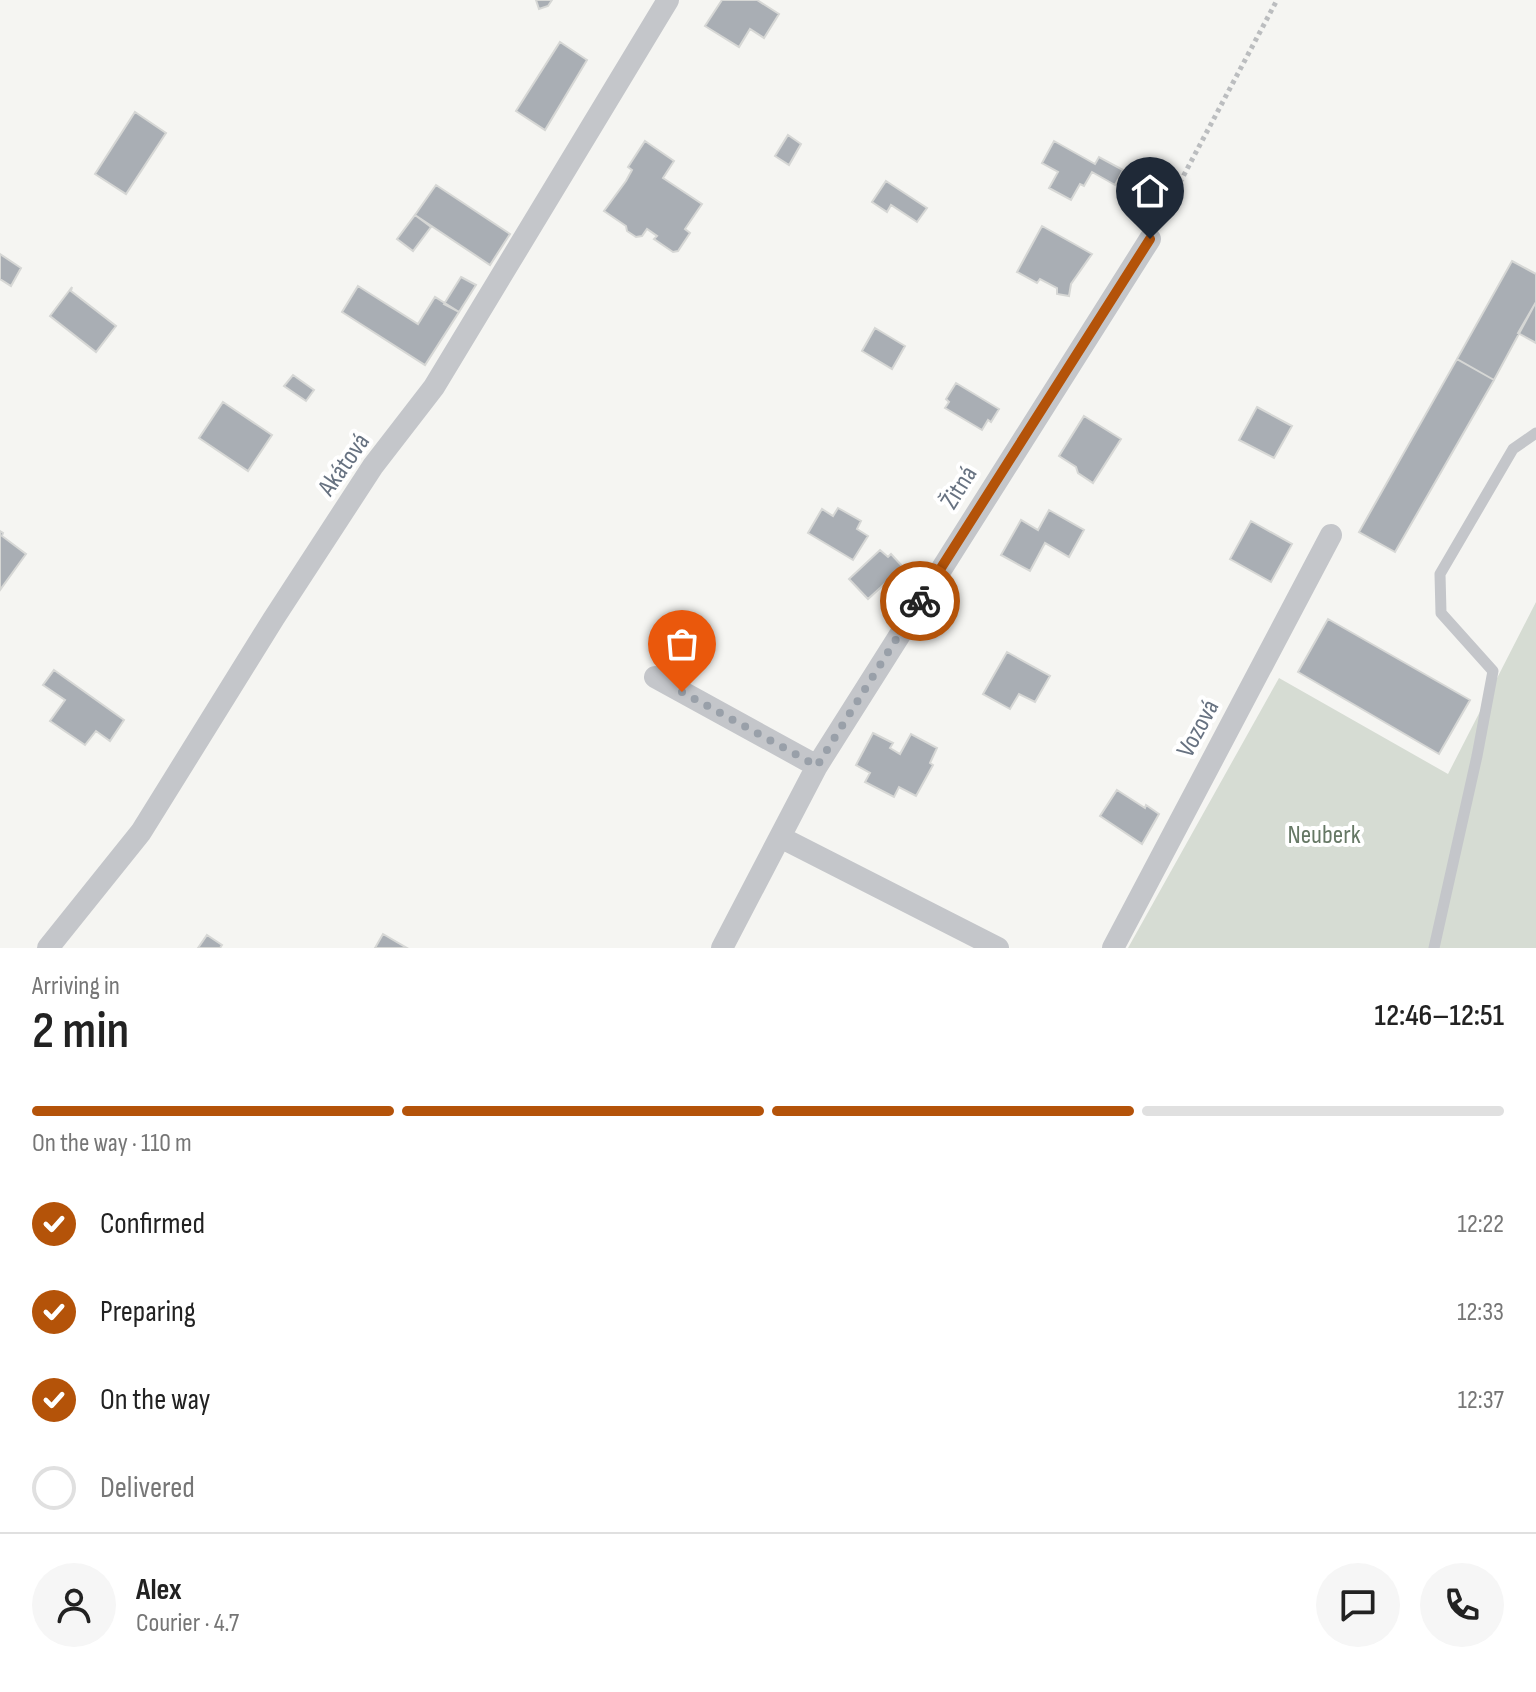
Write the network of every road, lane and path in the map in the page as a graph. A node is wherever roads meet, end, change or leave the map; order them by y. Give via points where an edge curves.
1 (668, 0) edge
2 (1277, 0) edge
3 (1150, 239) joint
4 (1536, 433) edge
5 (1331, 535) dead end
6 (655, 677) dead end
7 (817, 766) junction
8 (780, 837) junction
9 (48, 948) edge
10 (722, 948) edge
11 (998, 948) edge
12 (1113, 948) edge
13 (1434, 948) edge

1 - 9 street, Akátová via 434,387 373,466 141,832
2 - 3 path
3 - 7 street, Žitná
4 - 13 lane via 1513,449 1440,574 1441,613 1493,671
5 - 12 street, Vozová
6 - 7 street
7 - 8 street, Žitná
8 - 10 street, Žitná
8 - 11 street

